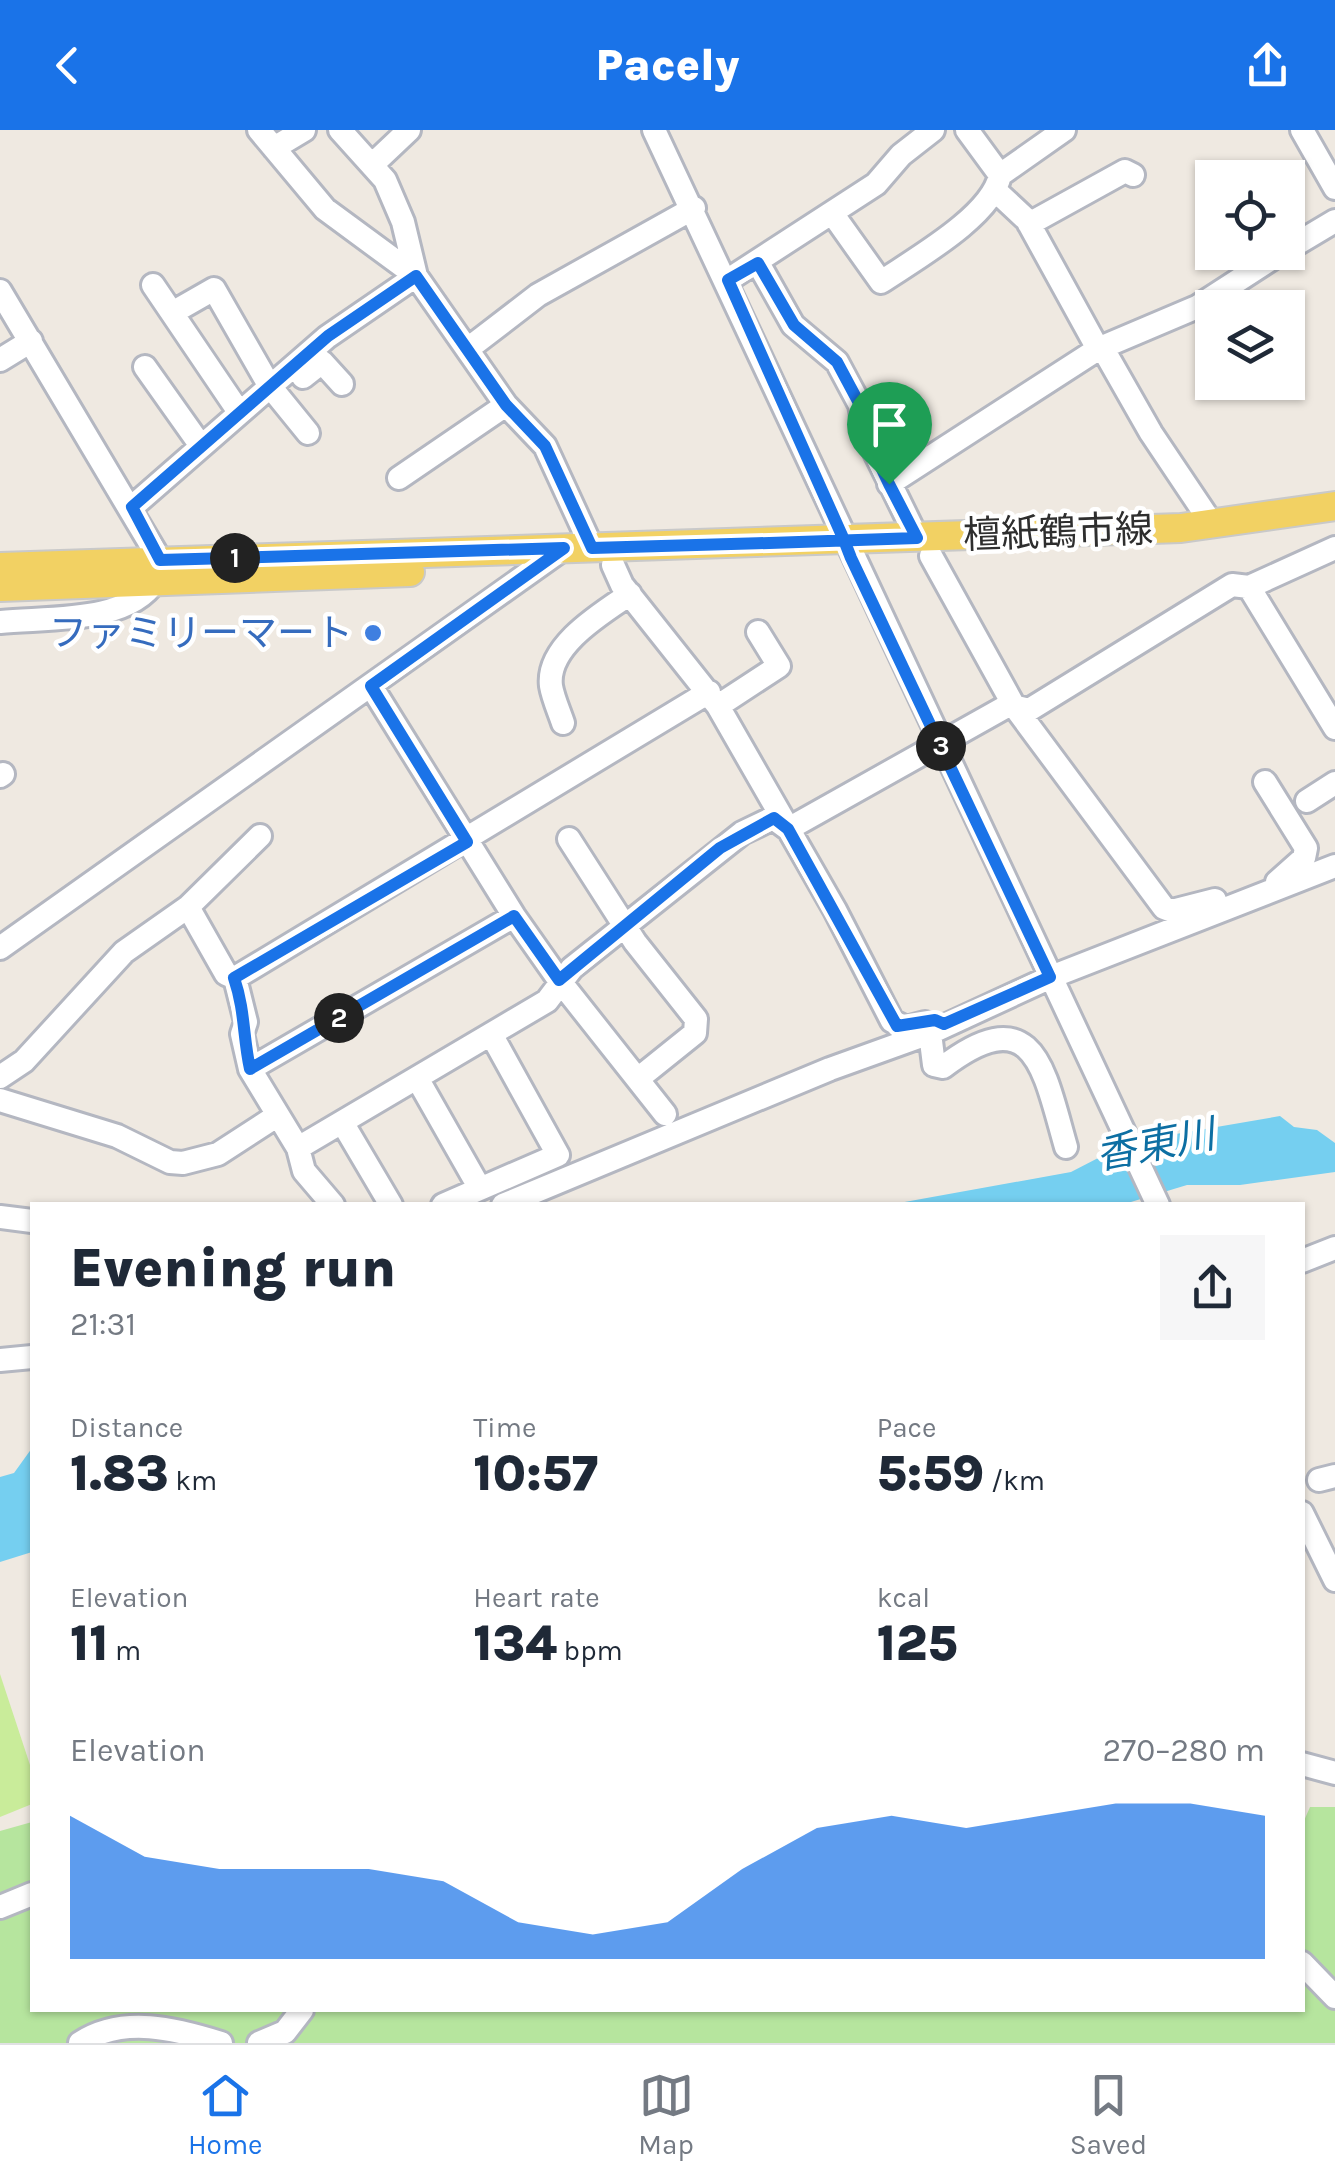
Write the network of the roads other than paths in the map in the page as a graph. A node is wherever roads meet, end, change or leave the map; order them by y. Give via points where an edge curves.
1 (304, 130) edge
2 (340, 130) edge
3 (409, 130) edge
4 (654, 130) edge
5 (933, 130) edge
6 (967, 130) edge
7 (1064, 130) edge
8 (1302, 130) edge
9 (267, 139) edge
10 (372, 164) junction
11 (1133, 174) dead end
12 (998, 184) junction
13 (1335, 188) edge
14 (694, 208) junction
15 (832, 212) junction
16 (1335, 221) edge
17 (1028, 224) junction
18 (1305, 239) edge
19 (758, 263) junction
20 (1255, 270) edge
21 (416, 276) junction
22 (728, 280) junction
23 (153, 286) dead end
24 (0, 291) edge
25 (172, 313) junction
26 (31, 342) junction
27 (469, 348) junction
28 (1100, 348) junction
29 (0, 360) edge
30 (145, 366) dead end
31 (342, 384) dead end
32 (275, 390) junction
33 (506, 405) junction
34 (239, 412) junction
35 (308, 433) dead end
36 (201, 446) junction
37 (399, 478) dead end
38 (889, 484) junction
39 (1335, 506) edge
40 (132, 507) junction
41 (1335, 523) edge
42 (1212, 524) junction
43 (924, 547) junction
44 (1335, 548) edge
45 (847, 549) junction
46 (590, 554) junction
47 (0, 567) edge
48 (535, 568) junction
49 (157, 571) junction
50 (1248, 587) junction
51 (0, 588) edge
52 (630, 594) junction
53 (0, 622) edge
54 (758, 632) dead end
55 (371, 686) junction
56 (714, 699) junction
57 (1014, 706) junction
58 (564, 723) dead end
59 (1335, 728) edge
60 (939, 743) junction
61 (1265, 782) dead end
62 (1335, 783) edge
63 (1308, 801) dead end
64 (788, 829) junction
65 (260, 836) dead end
66 (569, 840) dead end
67 (467, 842) junction
68 (1335, 866) edge
69 (1266, 893) junction
70 (188, 907) junction
71 (514, 916) junction
72 (625, 925) junction
73 (0, 948) edge
74 (234, 978) junction
75 (1052, 979) junction
76 (559, 980) junction
77 (937, 1028) junction
78 (491, 1034) junction
79 (250, 1069) junction
80 (0, 1077) edge
81 (417, 1078) junction
82 (639, 1078) junction
83 (0, 1100) edge
84 (665, 1114) dead end
85 (275, 1117) junction
86 (342, 1122) junction
87 (1066, 1147) dead end
88 (298, 1148) junction
89 (479, 1187) junction
90 (330, 1202) edge
91 (389, 1202) edge
92 (449, 1202) edge
93 (510, 1202) edge
94 (1157, 1202) edge
95 (0, 1217) edge
96 (30, 1220) edge
97 (1335, 1248) edge
98 (1305, 1259) edge
99 (30, 1358) edge
100 (0, 1360) edge
101 (1305, 1518) edge
102 (1335, 1580) edge
103 (1305, 1765) edge
104 (1335, 1774) edge
105 (30, 1895) edge
106 (0, 1907) edge
107 (1305, 1966) edge
108 (1335, 1997) edge
109 (300, 2012) edge
110 (108, 2020) edge
111 (80, 2043) edge
112 (220, 2043) edge
113 (260, 2043) edge

1 - 9 street
2 - 10 street
3 - 10 street
4 - 14 street
5 - 15 street via 876,184
6 - 12 street
7 - 12 street
8 - 13 street
9 - 21 street via 325,209
10 - 21 street via 403,222
11 - 17 street via 1126,171
12 - 15 street via 920,256 880,282
12 - 17 street
14 - 22 street
14 - 27 street via 538,296
15 - 19 street
16 - 18 street
17 - 28 street
19 - 22 street
19 - 38 street via 794,325 837,362
20 - 28 street via 1197,306
21 - 27 street
21 - 32 street via 328,336
22 - 45 street
23 - 25 street
24 - 26 street
25 - 32 street via 214,288
25 - 34 street
26 - 29 street
26 - 40 street
27 - 33 street
28 - 38 street
28 - 42 street
30 - 36 street
31 - 32 street via 322,362
32 - 34 street
32 - 35 street
33 - 37 street
33 - 46 street via 545,446
34 - 36 street
36 - 40 street
38 - 43 street
39 - 42 main road, 檀紙鶴市線
40 - 49 street
41 - 43 main road, 檀紙鶴市線 via 1182,543
42 - 43 main road, 檀紙鶴市線
43 - 45 main road, 檀紙鶴市線
43 - 57 street
44 - 50 street
45 - 46 main road, 檀紙鶴市線
45 - 60 street
46 - 48 main road, 檀紙鶴市線
46 - 48 street
46 - 49 main road, 檀紙鶴市線
46 - 52 street
47 - 49 main road, 檀紙鶴市線
48 - 49 main road, 檀紙鶴市線
48 - 55 street
49 - 51 main road, 檀紙鶴市線
49 - 53 street via 145,596 118,608
50 - 57 street via 1232,585 1029,710
50 - 59 street
52 - 56 street
52 - 58 street via 560,654 550,682
54 - 56 street via 779,666
55 - 67 street
55 - 73 street
56 - 64 street
56 - 67 street
57 - 60 street
57 - 69 street via 1164,908
60 - 64 street
60 - 75 street
61 - 69 street via 1306,848 1304,858
62 - 63 street
64 - 72 street via 774,818 742,833
64 - 77 street via 892,1022 906,1028 935,1020
65 - 70 street
66 - 72 street
67 - 71 street
67 - 74 street
68 - 69 street
69 - 75 street
70 - 74 street
70 - 80 street via 124,952 24,1062
71 - 76 street
71 - 79 street
72 - 76 street
72 - 82 street via 696,1019 695,1033
74 - 79 street
75 - 77 street
75 - 94 street
76 - 78 street via 547,1001
76 - 82 street
77 - 87 street via 934,1065 944,1067 994,1038 1011,1036 1028,1045 1042,1064
77 - 93 street
78 - 81 street
78 - 89 street via 558,1155
79 - 85 street
81 - 86 street
81 - 89 street
82 - 84 street
83 - 85 street via 183,1163 218,1154
85 - 88 street
86 - 88 street
86 - 91 street
88 - 90 street via 304,1171
89 - 92 street
95 - 96 street
97 - 98 street
99 - 100 street
101 - 102 street
103 - 104 street
105 - 106 street
107 - 108 street
109 - 113 street via 284,2032
110 - 111 street
110 - 112 street via 173,2028

